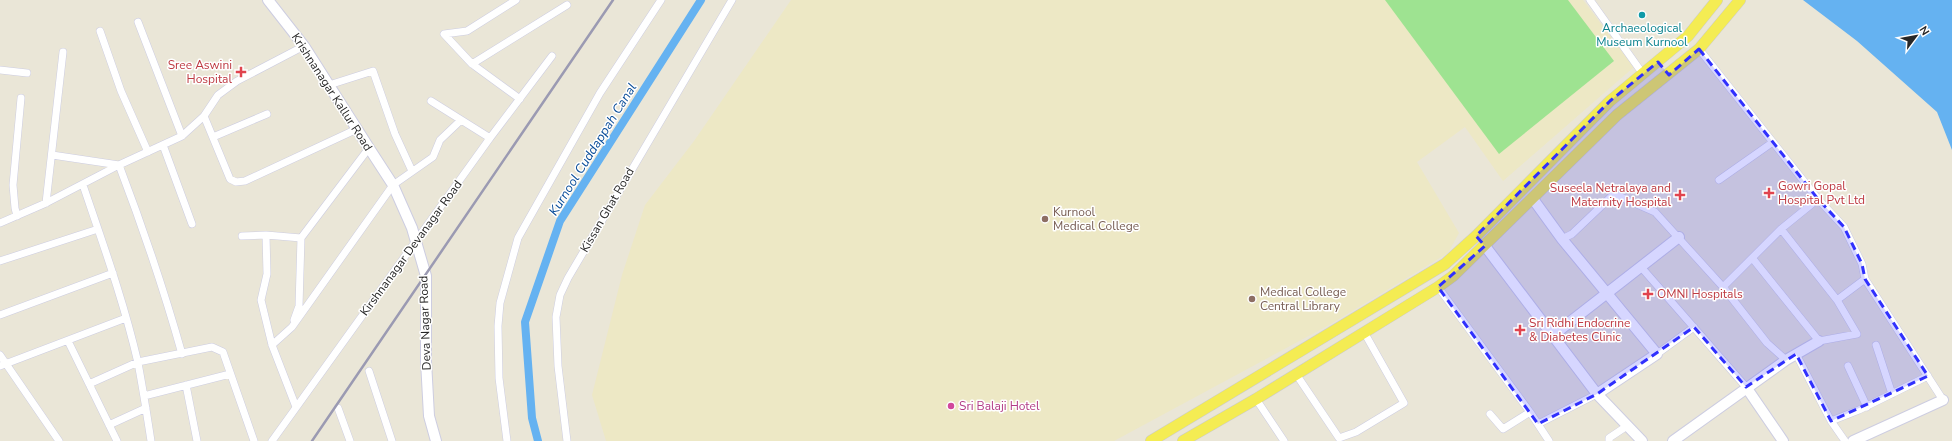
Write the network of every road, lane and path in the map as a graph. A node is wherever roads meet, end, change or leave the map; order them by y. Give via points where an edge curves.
1 (268, 0) edge
2 (516, 0) edge
3 (661, 0) edge
4 (732, 0) edge
5 (1590, 0) edge
6 (1740, 0) edge
7 (1716, 1) edge
8 (567, 5) dead end
9 (138, 22) dead end
10 (100, 31) dead end
11 (304, 46) junction
12 (1699, 49) junction
13 (63, 52) dead end
14 (552, 56) dead end
15 (1658, 62) junction
16 (472, 64) junction
17 (0, 70) edge
18 (27, 73) dead end
19 (1643, 74) junction
20 (1669, 75) junction
21 (328, 85) junction
22 (21, 98) dead end
23 (520, 98) junction
24 (431, 101) dead end
25 (267, 114) dead end
26 (204, 116) junction
27 (460, 121) junction
28 (357, 129) junction
29 (182, 136) junction
30 (213, 137) junction
31 (490, 138) junction
32 (1772, 142) junction
33 (163, 145) junction
34 (369, 148) junction
35 (148, 152) junction
36 (52, 156) junction
37 (119, 165) junction
38 (412, 171) junction
39 (1719, 180) dead end
40 (83, 185) junction
41 (393, 186) junction
42 (1818, 198) junction
43 (1533, 199) junction
44 (46, 203) junction
45 (17, 216) junction
46 (0, 223) edge
47 (192, 224) dead end
48 (98, 229) junction
49 (1781, 229) junction
50 (266, 235) junction
51 (242, 236) dead end
52 (1476, 236) junction
53 (1679, 237) junction
54 (301, 238) junction
55 (1562, 239) junction
56 (416, 242) junction
57 (1485, 246) junction
58 (1753, 259) junction
59 (0, 261) edge
60 (1641, 267) junction
61 (113, 273) junction
62 (1865, 279) junction
63 (1438, 287) junction
64 (1723, 287) junction
65 (1608, 293) junction
66 (1837, 300) junction
67 (0, 315) edge
68 (126, 318) junction
69 (292, 327) junction
70 (1694, 327) junction
71 (1364, 332) junction
72 (1552, 336) junction
73 (68, 340) junction
74 (1819, 341) junction
75 (272, 345) junction
76 (1876, 345) dead end
77 (182, 354) junction
78 (1657, 354) junction
79 (1796, 354) junction
80 (0, 355) edge
81 (1786, 360) junction
82 (138, 362) junction
83 (3, 365) edge
84 (1848, 366) dead end
85 (369, 371) dead end
86 (230, 374) junction
87 (1296, 374) junction
88 (1928, 376) junction
89 (89, 384) junction
90 (186, 385) junction
91 (1746, 387) junction
92 (1597, 394) junction
93 (1892, 394) junction
94 (144, 396) junction
95 (1256, 399) junction
96 (1943, 400) joint
97 (296, 406) junction
98 (1867, 407) junction
99 (146, 408) junction
100 (338, 408) dead end
101 (1530, 412) junction
102 (1490, 414) dead end
103 (1831, 421) junction
104 (1538, 424) junction
105 (109, 425) junction
106 (1627, 426) junction
107 (1189, 440) edge
108 (1336, 440) edge
109 (59, 441) edge
110 (117, 441) edge
111 (151, 441) edge
112 (196, 441) edge
113 (254, 441) edge
114 (272, 441) edge
115 (350, 441) edge
116 (392, 441) edge
117 (436, 441) edge
118 (507, 441) edge
119 (567, 441) edge
120 (1150, 441) edge
121 (1284, 441) edge
122 (1549, 441) edge
123 (1609, 441) edge
124 (1642, 441) edge
125 (1673, 441) edge
126 (1783, 441) edge
127 (1845, 441) edge
128 (1853, 441) edge

1 - 11 street, Krishnanagar Kallur Road
2 - 16 street via 467,31 444,34
3 - 118 street via 600,93 518,238 500,303 498,326 499,378
4 - 119 street, Kissan Ghat Road via 560,295 556,317 558,366
5 - 19 street
6 - 12 main road
7 - 15 main road via 1688,36
8 - 16 street
9 - 29 street
10 - 35 street via 121,91
11 - 21 street, Krishnanagar Kallur Road
11 - 26 street via 237,81 218,95
12 - 20 main road
12 - 32 street
13 - 36 street
14 - 23 street, Kirshnanagar Devanagar Road
15 - 19 main road
15 - 20 main road
16 - 23 street
17 - 18 street
19 - 52 main road via 1610,101
20 - 43 main road via 1617,115
21 - 28 street, Krishnanagar Kallur Road
21 - 38 street via 373,71
22 - 45 street via 13,185
23 - 31 street, Kirshnanagar Devanagar Road
24 - 27 street
25 - 30 street
26 - 29 street
26 - 30 street
27 - 31 street
27 - 38 street via 440,140 433,157
28 - 30 street via 245,181 236,182 230,179
28 - 34 street, Krishnanagar Kallur Road
29 - 33 street
31 - 56 street, Kirshnanagar Devanagar Road
32 - 39 street
32 - 42 street
33 - 35 street
33 - 47 street
34 - 41 street, Krishnanagar Kallur Road
34 - 54 street
35 - 37 street
36 - 37 street
36 - 44 street
37 - 40 street
37 - 77 street via 165,292
38 - 41 street
40 - 44 street
40 - 48 street
41 - 56 street, Deva Nagar Road
41 - 69 street
42 - 49 street
42 - 62 street via 1844,227 1862,264
43 - 55 street
43 - 57 main road
44 - 45 street
45 - 46 street
48 - 59 street
48 - 61 street
49 - 58 street
49 - 66 street
50 - 51 street
50 - 54 street
50 - 75 street via 267,274 261,300
52 - 57 main road
52 - 120 main road via 1436,271
53 - 55 street via 1655,212 1614,194 1572,234
53 - 60 street
53 - 64 street
54 - 69 street via 299,306
55 - 65 street
56 - 97 street, Kirshnanagar Devanagar Road
56 - 117 street, Deva Nagar Road via 426,276 429,416
57 - 63 main road
57 - 72 street
58 - 64 street
58 - 74 street
60 - 65 street
60 - 70 street
61 - 67 street
61 - 68 street
62 - 66 street
62 - 88 street
63 - 71 main road
63 - 101 street
64 - 81 street via 1767,343
65 - 72 street
65 - 78 street
66 - 74 street via 1857,334
68 - 73 street
68 - 82 street
69 - 75 street
70 - 78 street
70 - 91 street
71 - 87 main road
71 - 108 street via 1404,403 1356,432
72 - 92 street
73 - 83 street
73 - 89 street
74 - 79 street
75 - 97 street
76 - 93 street
77 - 82 street
77 - 86 street via 212,347 218,349 223,352
78 - 92 street
79 - 81 street
79 - 103 street
80 - 83 street
81 - 91 street
82 - 89 street
82 - 94 street
83 - 109 street
84 - 98 street
85 - 116 street
86 - 90 street
86 - 113 street
87 - 95 main road
87 - 108 street
88 - 93 street
88 - 96 street
89 - 105 street
90 - 94 street
90 - 112 street
91 - 125 street
91 - 126 street
92 - 104 street
92 - 106 street
93 - 98 street
94 - 99 street
95 - 107 main road
95 - 121 street
96 - 128 street
97 - 114 street, Kirshnanagar Devanagar Road
98 - 103 street
99 - 105 street
99 - 111 street
100 - 115 street
101 - 102 street via 1503,429
101 - 104 street
103 - 127 street
104 - 122 street
105 - 110 street
106 - 123 street via 1609,438
106 - 124 street

